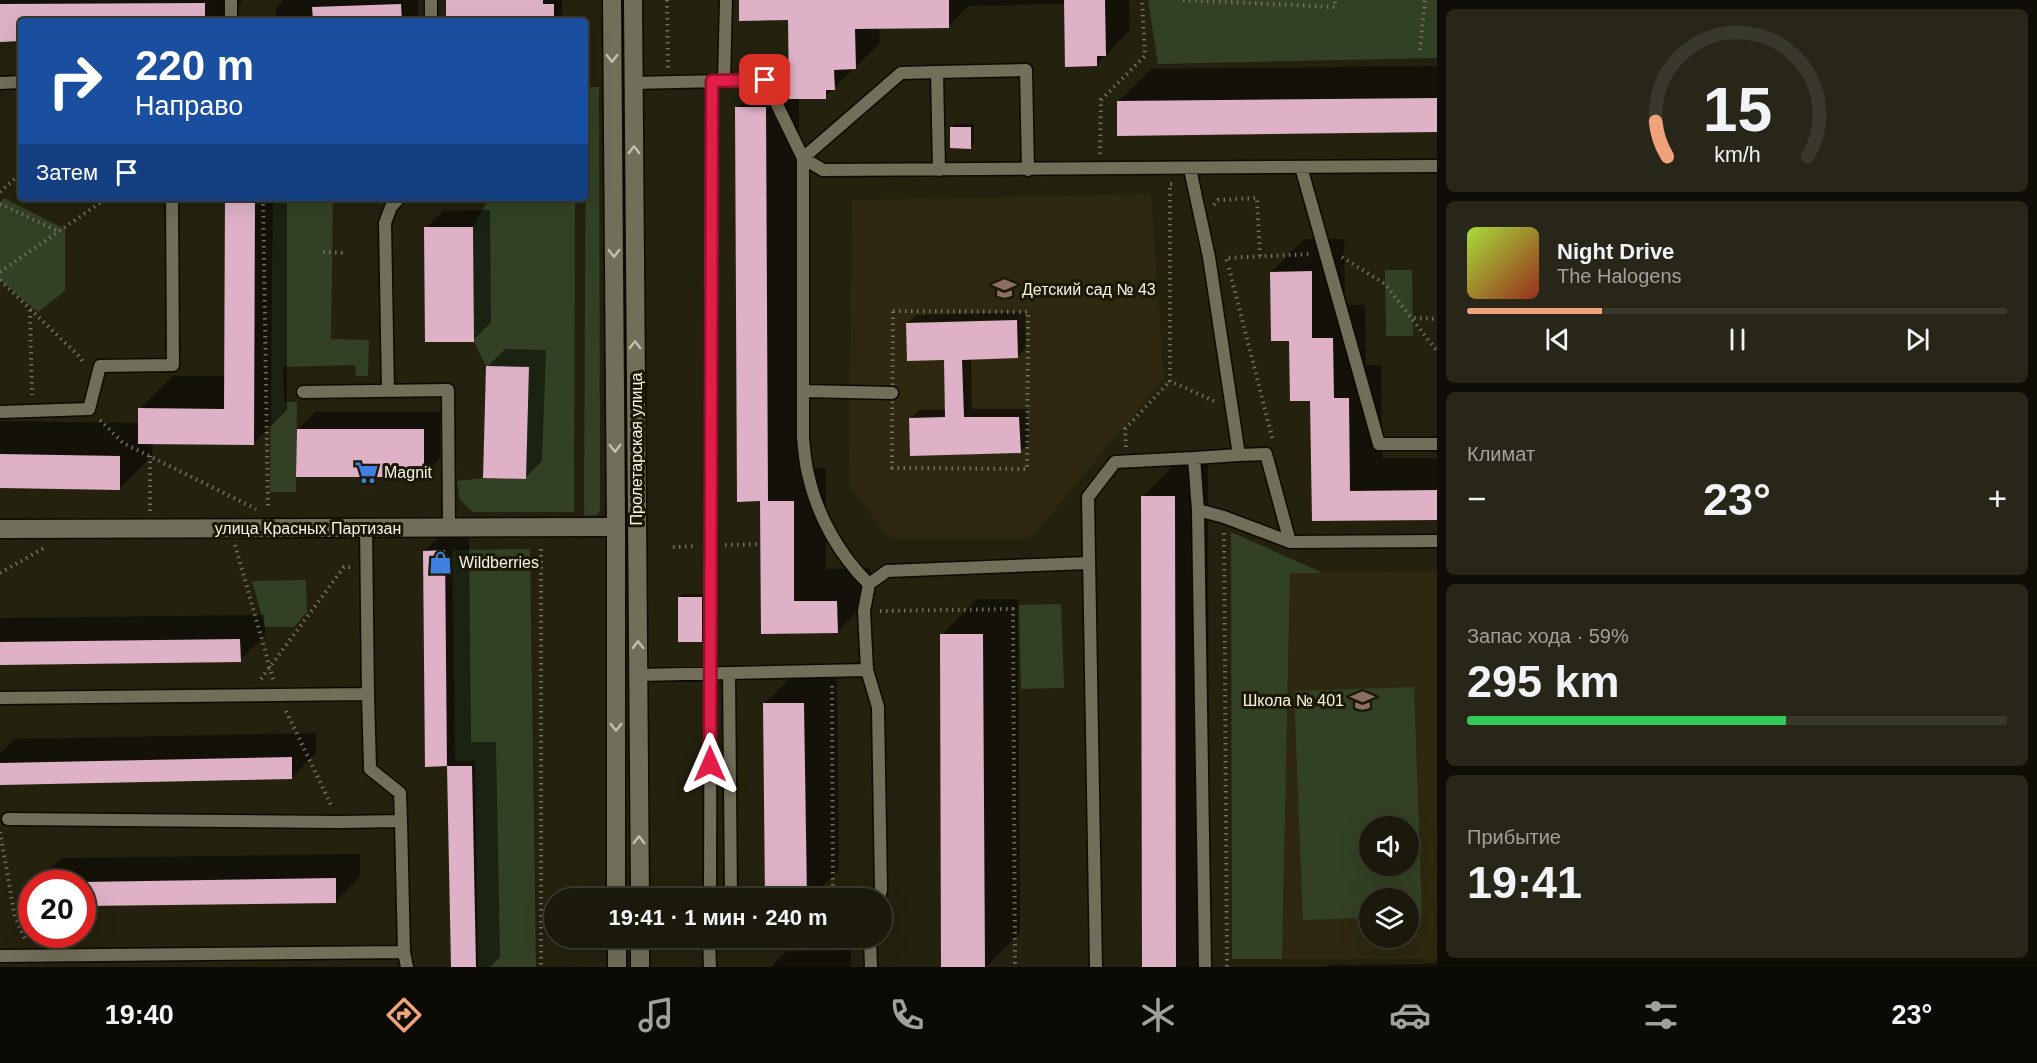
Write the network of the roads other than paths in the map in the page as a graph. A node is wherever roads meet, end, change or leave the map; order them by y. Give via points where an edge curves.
1 (231, 0) edge
2 (431, 0) edge
3 (612, 0) edge
4 (633, 0) edge
5 (726, 0) edge
6 (231, 18) edge
7 (431, 18) edge
8 (937, 72) junction
9 (718, 81) junction
10 (18, 82) edge
11 (0, 83) edge
12 (633, 83) junction
13 (803, 158) junction
14 (1437, 166) edge
15 (1301, 167) junction
16 (1190, 169) junction
17 (939, 170) junction
18 (1028, 170) junction
19 (172, 201) edge
20 (396, 201) edge
21 (388, 391) junction
22 (803, 391) junction
23 (303, 392) dead end
24 (892, 393) road end
25 (0, 412) edge
26 (1437, 444) edge
27 (1239, 455) junction
28 (1194, 458) junction
29 (1198, 510) junction
30 (616, 527) junction
31 (366, 528) junction
32 (449, 528) junction
33 (0, 529) edge
34 (1437, 541) edge
35 (1290, 543) junction
36 (1088, 563) junction
37 (869, 584) junction
38 (867, 670) junction
39 (729, 673) junction
40 (710, 674) junction
41 (638, 675) junction
42 (368, 694) junction
43 (0, 698) edge
44 (9, 819) dead end
45 (401, 821) junction
46 (616, 888) edge
47 (640, 888) edge
48 (710, 888) edge
49 (731, 888) edge
50 (881, 888) edge
51 (616, 948) edge
52 (640, 948) edge
53 (710, 948) edge
54 (870, 948) edge
55 (404, 952) junction
56 (0, 956) edge
57 (407, 967) edge
58 (617, 967) edge
59 (640, 967) edge
60 (710, 967) edge
61 (870, 967) edge
62 (1096, 967) edge
63 (1205, 967) edge

1 - 6 lane
2 - 7 lane
3 -> 30 main road, Пролетарская улица
4 - 12 main road, Пролетарская улица
5 - 9 lane
8 - 13 lane via 901,73
8 - 17 lane
8 - 18 lane via 1026,70
9 - 12 lane
9 - 13 lane via 765,80
9 - 40 lane
10 - 11 lane
41 -> 12 main road, Пролетарская улица
13 - 17 lane via 823,170
13 - 22 lane
14 - 15 lane
15 - 16 lane
15 - 26 lane via 1379,444
16 - 18 lane
16 - 27 lane via 1209,257
17 - 18 lane
19 - 25 lane via 173,365 100,366 89,409
20 - 21 lane via 385,223
21 - 23 lane
21 - 32 lane via 448,390
22 - 24 lane
22 - 37 lane via 808,474 821,517
27 - 28 lane
27 - 35 lane via 1266,454
28 - 29 lane
28 - 36 lane via 1115,462 1088,496
29 - 35 lane
29 - 63 lane
30 - 32 main road, улица Красных Партизан
30 -> 46 main road, Пролетарская улица
31 - 32 main road, улица Красных Партизан
31 - 33 main road, улица Красных Партизан via 268,521 150,529
31 - 42 lane
34 - 35 lane
36 - 37 lane via 887,571
36 - 62 lane
37 - 38 lane via 864,611
38 - 39 lane
38 - 50 lane via 879,707
39 - 40 lane
39 - 49 lane
40 - 41 lane
40 - 48 lane
47 -> 41 main road, Пролетарская улица
42 - 43 lane
42 - 45 lane via 370,769 400,793
44 - 45 lane
45 - 55 lane
51 - 58 main road
52 - 59 main road
53 - 60 lane
54 - 61 lane
55 - 56 lane
55 - 57 lane

